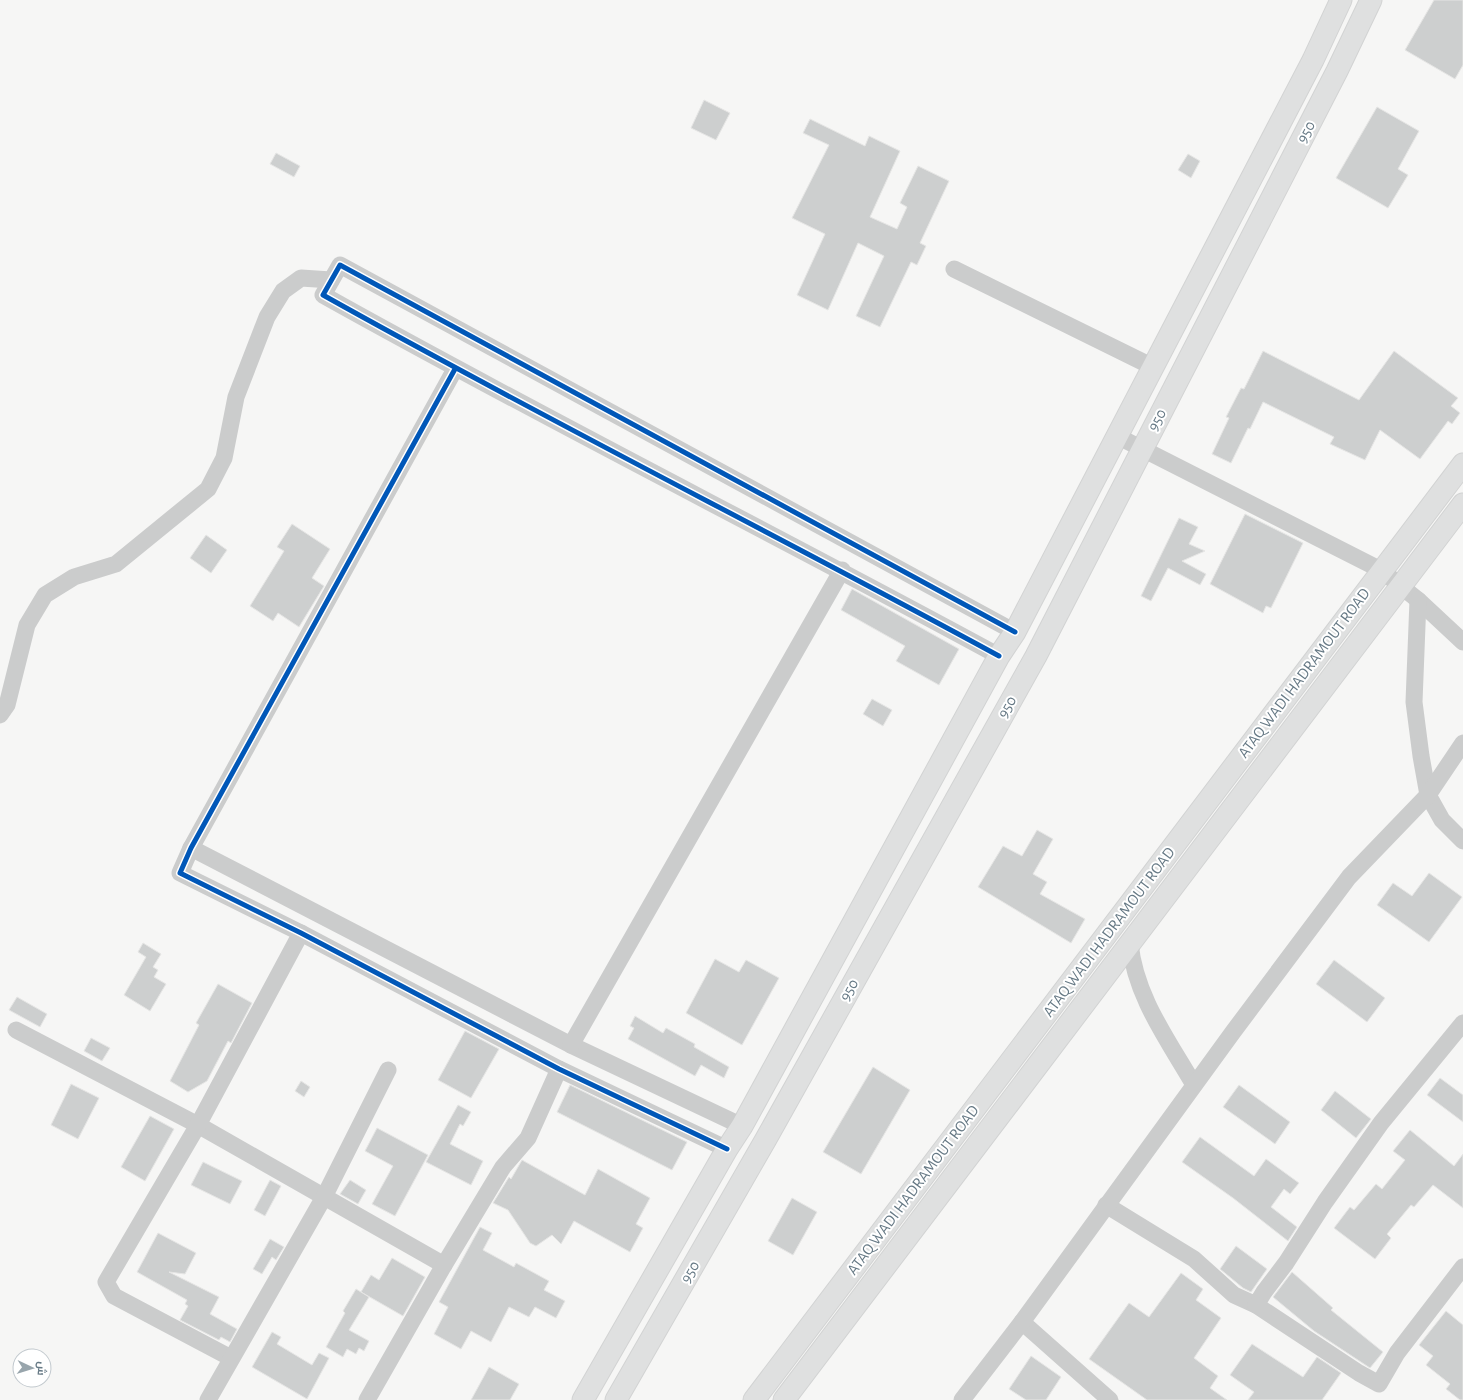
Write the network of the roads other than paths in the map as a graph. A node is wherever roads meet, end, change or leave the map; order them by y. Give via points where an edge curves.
1 (1341, 0) edge
2 (1371, 0) edge
3 (954, 269) dead end
4 (331, 280) junction
5 (1153, 367) junction
6 (455, 369) junction
7 (1117, 436) junction
8 (1142, 450) junction
9 (1463, 464) edge
10 (1463, 504) edge
11 (842, 570) junction
12 (1381, 570) junction
13 (1401, 585) junction
14 (1418, 600) junction
15 (1015, 632) junction
16 (1463, 642) edge
17 (999, 656) junction
18 (0, 715) edge
19 (1463, 743) edge
20 (1428, 795) junction
21 (1463, 841) edge
22 (191, 848) junction
23 (301, 933) junction
24 (1130, 943) junction
25 (1463, 1023) edge
26 (16, 1030) dead end
27 (571, 1045) junction
28 (560, 1069) junction
29 (388, 1070) dead end
30 (1194, 1085) junction
31 (198, 1125) junction
32 (742, 1126) junction
33 (727, 1149) junction
34 (324, 1197) junction
35 (1106, 1205) junction
36 (444, 1265) junction
37 (1463, 1267) edge
38 (1256, 1305) junction
39 (1022, 1322) junction
40 (613, 1348) junction
41 (230, 1358) junction
42 (637, 1364) junction
43 (216, 1392) edge
44 (208, 1400) edge
45 (367, 1400) edge
46 (583, 1400) edge
47 (616, 1400) edge
48 (754, 1400) edge
49 (784, 1400) edge
50 (962, 1400) edge
51 (1110, 1400) edge

1 - 5 main road, 950 via 1313,60
2 - 8 main road, 950 / 950 via 1334,78
3 - 5 street
4 - 6 street via 323,295
4 - 15 street via 340,265
4 - 18 street via 301,278 283,291 267,317 236,397 224,458 208,488 116,564 74,577 45,595 27,625 7,705
5 - 7 main road, 950
6 - 11 street
6 - 22 street
7 - 8 street
7 - 15 main road, 950
8 - 12 street
8 - 42 main road, 950 / 950 via 1036,656
9 - 12 main road, ATAQ WADI HADRAMOUT ROAD
10 - 13 main road, ATAQ WADI HADRAMOUT ROAD
11 - 17 street
11 - 27 street
12 - 13 street
12 - 48 main road, ATAQ WADI HADRAMOUT ROAD
13 - 14 street
13 - 24 main road, ATAQ WADI HADRAMOUT ROAD
14 - 16 street
14 - 20 street via 1414,702
15 - 17 main road, 950
17 - 32 main road, 950
19 - 20 street
20 - 21 street via 1442,820
20 - 30 street via 1349,877
22 - 23 street via 180,873
22 - 27 street
23 - 28 street
23 - 31 street
24 - 30 street via 1134,972 1144,998
24 - 49 main road, ATAQ WADI HADRAMOUT ROAD
25 - 38 street via 1381,1123
26 - 31 street
27 - 32 street
28 - 33 street
28 - 36 street via 528,1138 503,1167
29 - 34 street
30 - 35 street
31 - 34 street
31 - 41 street via 106,1282 114,1296
32 - 33 main road, 950
33 - 40 main road, 950
34 - 36 street
34 - 41 street
35 - 38 street via 1194,1258 1234,1295
35 - 39 street
36 - 45 street
37 - 38 street via 1397,1353 1380,1384 1359,1373
39 - 50 street
39 - 51 street
40 - 42 main road
40 - 46 main road, 950
41 - 43 street
42 - 47 main road, 950 / 950
43 - 44 street

